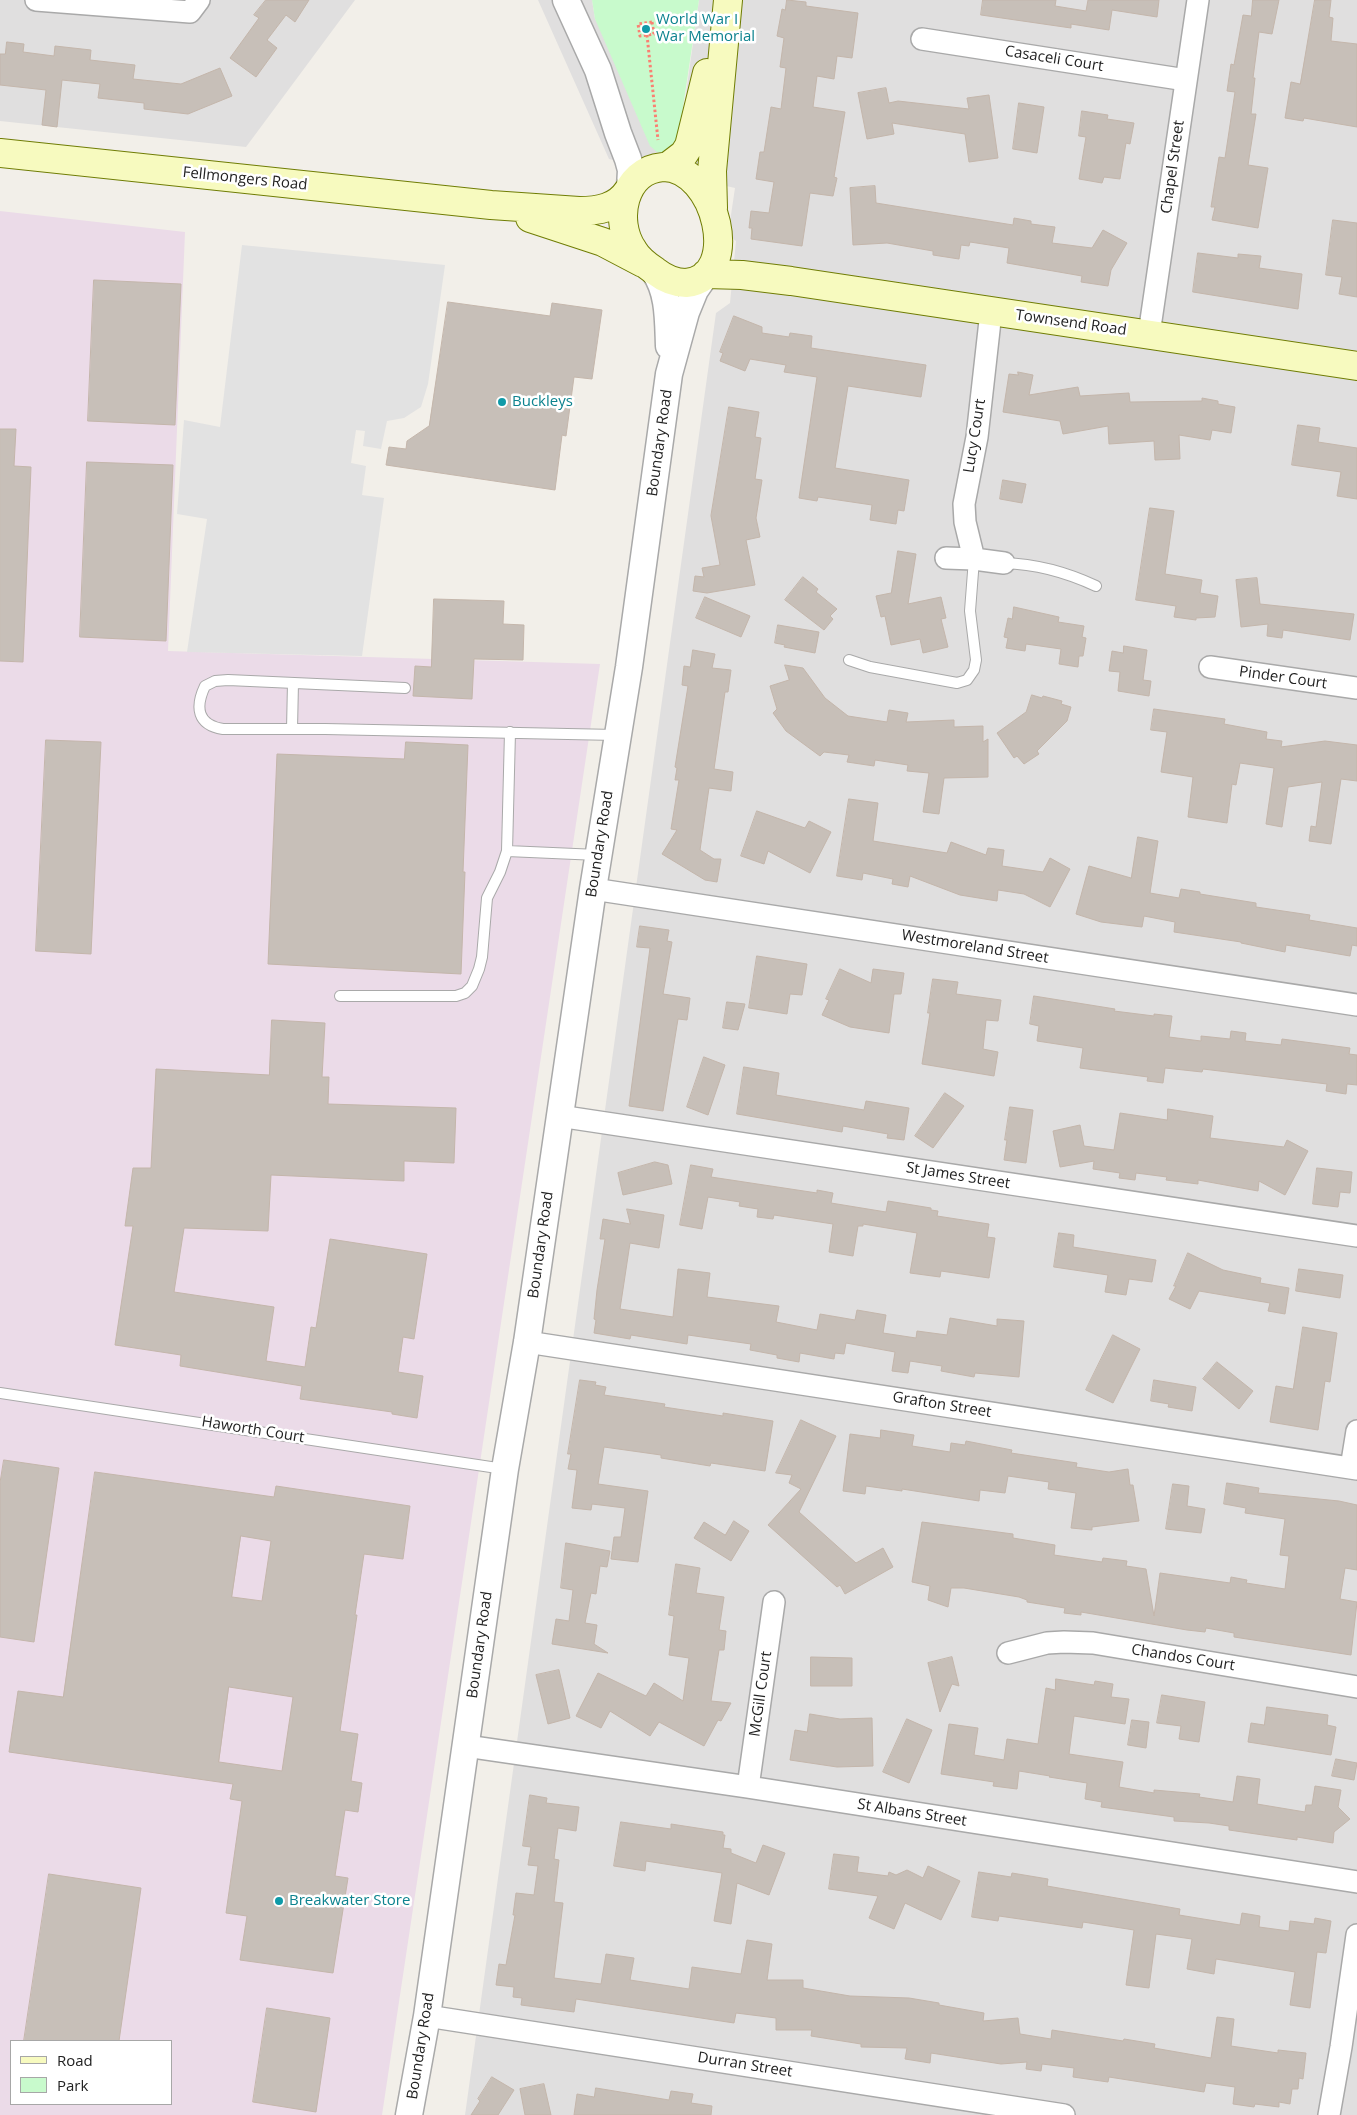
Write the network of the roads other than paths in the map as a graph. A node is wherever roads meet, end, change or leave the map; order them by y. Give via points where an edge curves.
1 (36, 0) edge
2 (199, 0) edge
3 (566, 0) edge
4 (726, 0) edge
5 (1198, 0) edge
6 (922, 39) dead end
7 (598, 70) junction
8 (1186, 80) junction
9 (0, 153) edge
10 (665, 167) junction
11 (629, 190) junction
12 (491, 205) junction
13 (714, 219) junction
14 (650, 268) junction
15 (705, 276) junction
16 (786, 280) junction
17 (991, 312) junction
18 (1149, 334) junction
19 (1357, 366) edge
20 (669, 374) junction
21 (946, 558) dead end
22 (974, 558) junction
23 (1004, 563) joint
24 (1096, 586) dead end
25 (848, 660) dead end
26 (1210, 667) dead end
27 (293, 683) junction
28 (405, 688) dead end
29 (1357, 688) edge
30 (292, 729) junction
31 (510, 732) junction
32 (618, 735) junction
33 (507, 851) junction
34 (598, 855) junction
35 (592, 889) junction
36 (340, 996) dead end
37 (1357, 1005) edge
38 (559, 1116) junction
39 (1357, 1236) edge
40 (526, 1342) junction
41 (0, 1392) edge
42 (1357, 1430) edge
43 (1354, 1468) edge
44 (505, 1469) junction
45 (774, 1602) dead end
46 (1008, 1653) dead end
47 (1357, 1687) edge
48 (466, 1746) junction
49 (748, 1787) junction
50 (1357, 1882) edge
51 (1357, 1935) edge
52 (427, 2016) junction
53 (1349, 2049) edge
54 (410, 2115) edge
55 (1064, 2115) edge
56 (1329, 2115) edge

1 - 2 street via 190,12
3 - 7 street
4 - 10 main road via 691,142 684,154
4 - 13 main road via 712,171
5 - 8 street, Chapel Street
6 - 8 street, Casaceli Court
7 - 10 street via 648,156
7 - 11 street via 630,164
8 - 18 street, Chapel Street
9 - 12 main road, Fellmongers Road
10 - 11 main road via 641,176
10 - 13 main road via 679,171 697,183 707,196
11 - 12 main road, Fellmongers Road via 612,206 591,211
11 - 14 main road via 623,208 625,230 632,250
12 - 14 main road, Fellmongers Road via 590,237 627,253
13 - 15 main road via 718,240 716,256
13 - 16 main road, Townsend Road via 724,246 733,255
14 - 15 main road via 666,279 683,283
14 - 20 street, Boundary Road via 662,285 666,305
15 - 16 main road, Townsend Road via 742,275
15 - 20 street, Boundary Road via 686,312
16 - 17 main road, Townsend Road
17 - 18 main road, Townsend Road
17 - 22 street, Lucy Court via 978,430 964,504
18 - 19 main road, Townsend Road
20 - 32 street, Boundary Road
21 - 22 street
22 - 23 street
22 - 25 lane, Lucy Court via 970,611 976,660 968,680 960,684
23 - 24 lane via 1059,570
26 - 29 street, Pinder Court
27 - 28 lane
27 - 30 lane
27 - 30 lane via 215,682 203,690 200,712 203,721 212,727
30 - 31 lane
31 - 32 lane
31 - 33 lane
32 - 34 street, Boundary Road
33 - 34 lane
33 - 36 lane via 487,898 479,969 472,986 465,993 456,996
34 - 35 street, Boundary Road
35 - 37 street, Westmoreland Street
35 - 38 street, Boundary Road
38 - 39 street, St James Street
38 - 40 street, Boundary Road
40 - 43 street, Grafton Street
40 - 44 street, Boundary Road
41 - 44 lane, Haworth Court
42 - 43 street
44 - 48 street, Boundary Road
45 - 49 street, McGill Court
46 - 47 street, Chandos Court via 1047,1643 1092,1644
48 - 49 street, St Albans Street
48 - 52 street, Boundary Road
49 - 50 street, St Albans Street
51 - 53 street
52 - 54 street, Boundary Road
52 - 55 street, Durran Street
53 - 56 street

